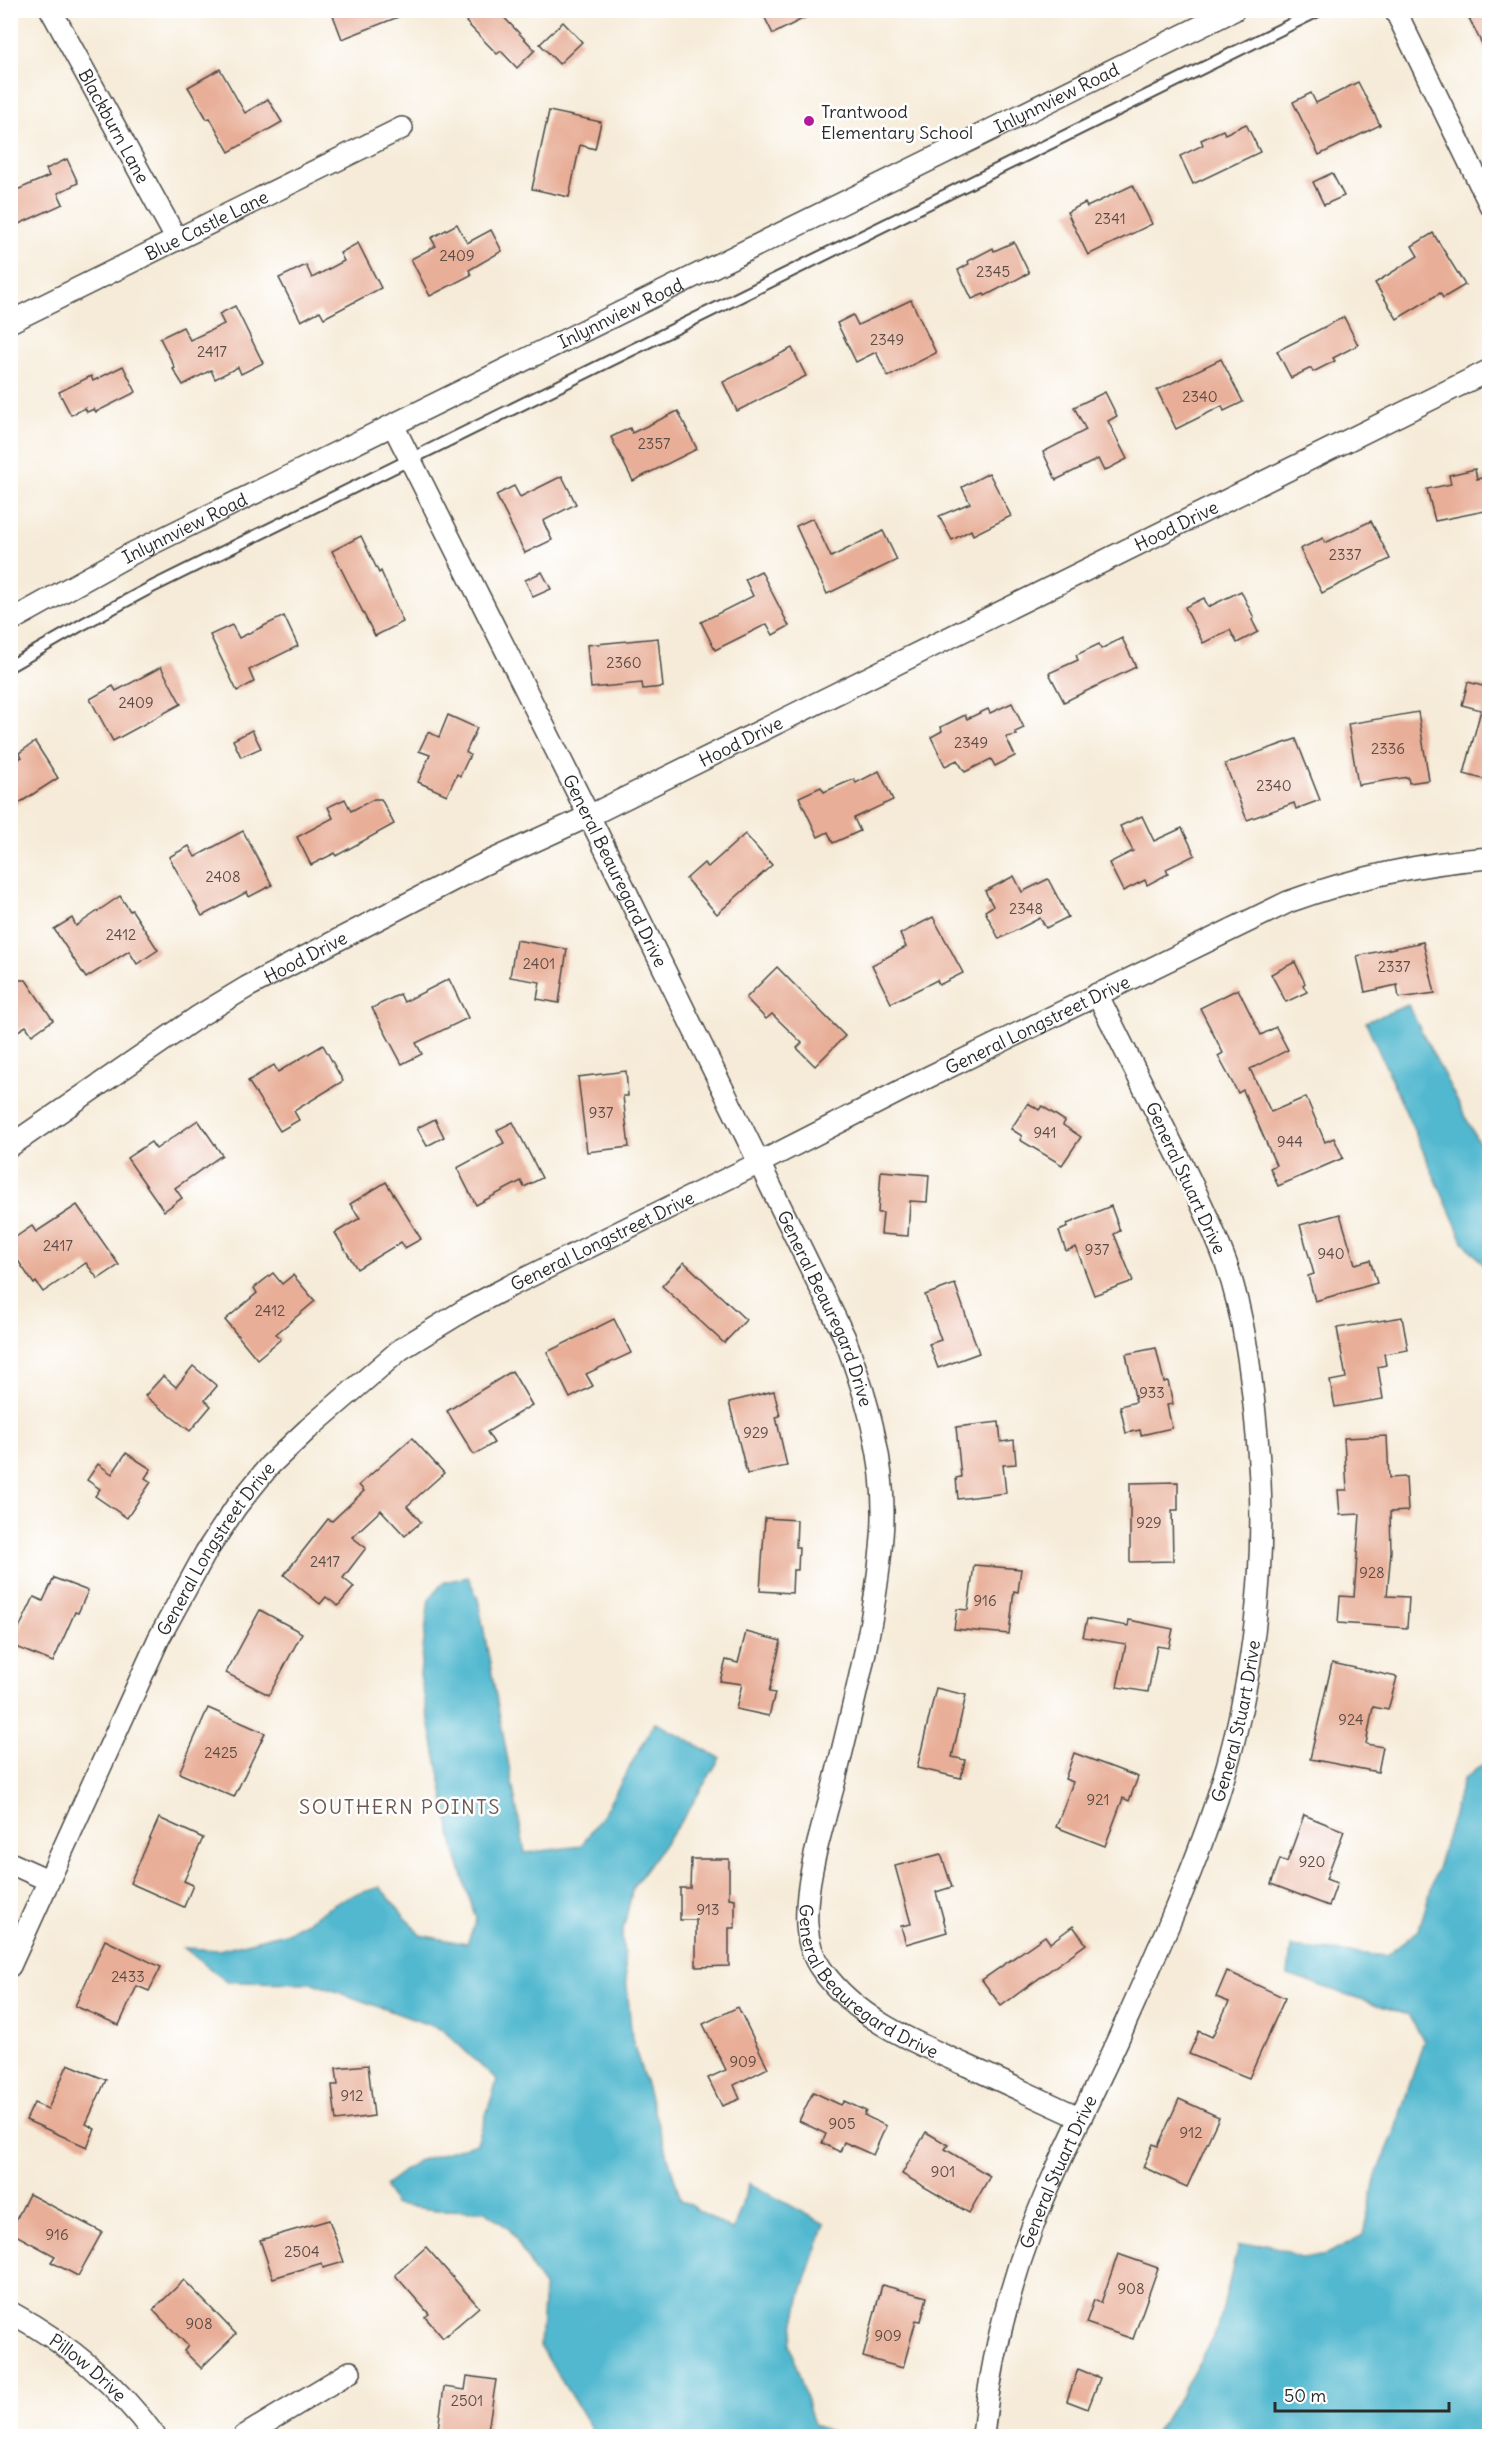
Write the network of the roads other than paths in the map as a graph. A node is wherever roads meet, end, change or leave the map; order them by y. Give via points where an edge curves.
1 (51, 10) edge
2 (1234, 10) edge
3 (1320, 10) edge
4 (1395, 10) edge
5 (402, 128) dead end
6 (1490, 205) edge
7 (177, 240) junction
8 (10, 322) edge
9 (1490, 370) edge
10 (393, 425) junction
11 (410, 459) junction
12 (10, 621) edge
13 (10, 666) edge
14 (589, 816) junction
15 (1490, 858) edge
16 (1097, 993) junction
17 (10, 1146) edge
18 (759, 1163) junction
19 (10, 1863) edge
20 (48, 1880) junction
21 (10, 1966) edge
22 (1081, 2118) junction
23 (10, 2312) edge
24 (350, 2372) dead end
25 (155, 2436) edge
26 (244, 2436) edge
27 (982, 2436) edge

1 - 7 street, Blackburn Lane
2 - 10 street, Inlynnview Road
3 - 11 lane
4 - 6 street
5 - 7 street, Blue Castle Lane
7 - 8 street, Blue Castle Lane
9 - 14 street, Hood Drive
10 - 11 street, General Beauregard Drive
10 - 12 street, Inlynnview Road via 131,554
11 - 13 lane via 124,602
11 - 14 street, General Beauregard Drive
14 - 17 street, Hood Drive via 482,865 246,987
14 - 18 street, General Beauregard Drive
15 - 16 street, General Longstreet Drive via 1411,867 1336,885 1288,902
16 - 18 street, General Longstreet Drive
16 - 22 street, General Stuart Drive via 1210,1220 1227,1267 1254,1397 1262,1488 1254,1634 1225,1773 1172,1918
18 - 20 street, General Longstreet Drive via 510,1286 401,1349 270,1466 206,1552 159,1638
18 - 22 street, General Beauregard Drive via 844,1336 875,1437 882,1492 879,1568 859,1678 815,1854 808,1913 810,1945 821,1969 841,1993 869,2016 900,2035
19 - 20 street
20 - 21 street, General Longstreet Drive
22 - 27 street, General Stuart Drive via 1033,2227 1011,2292 995,2354
23 - 25 street, Pillow Drive via 68,2347 102,2376
24 - 26 street

